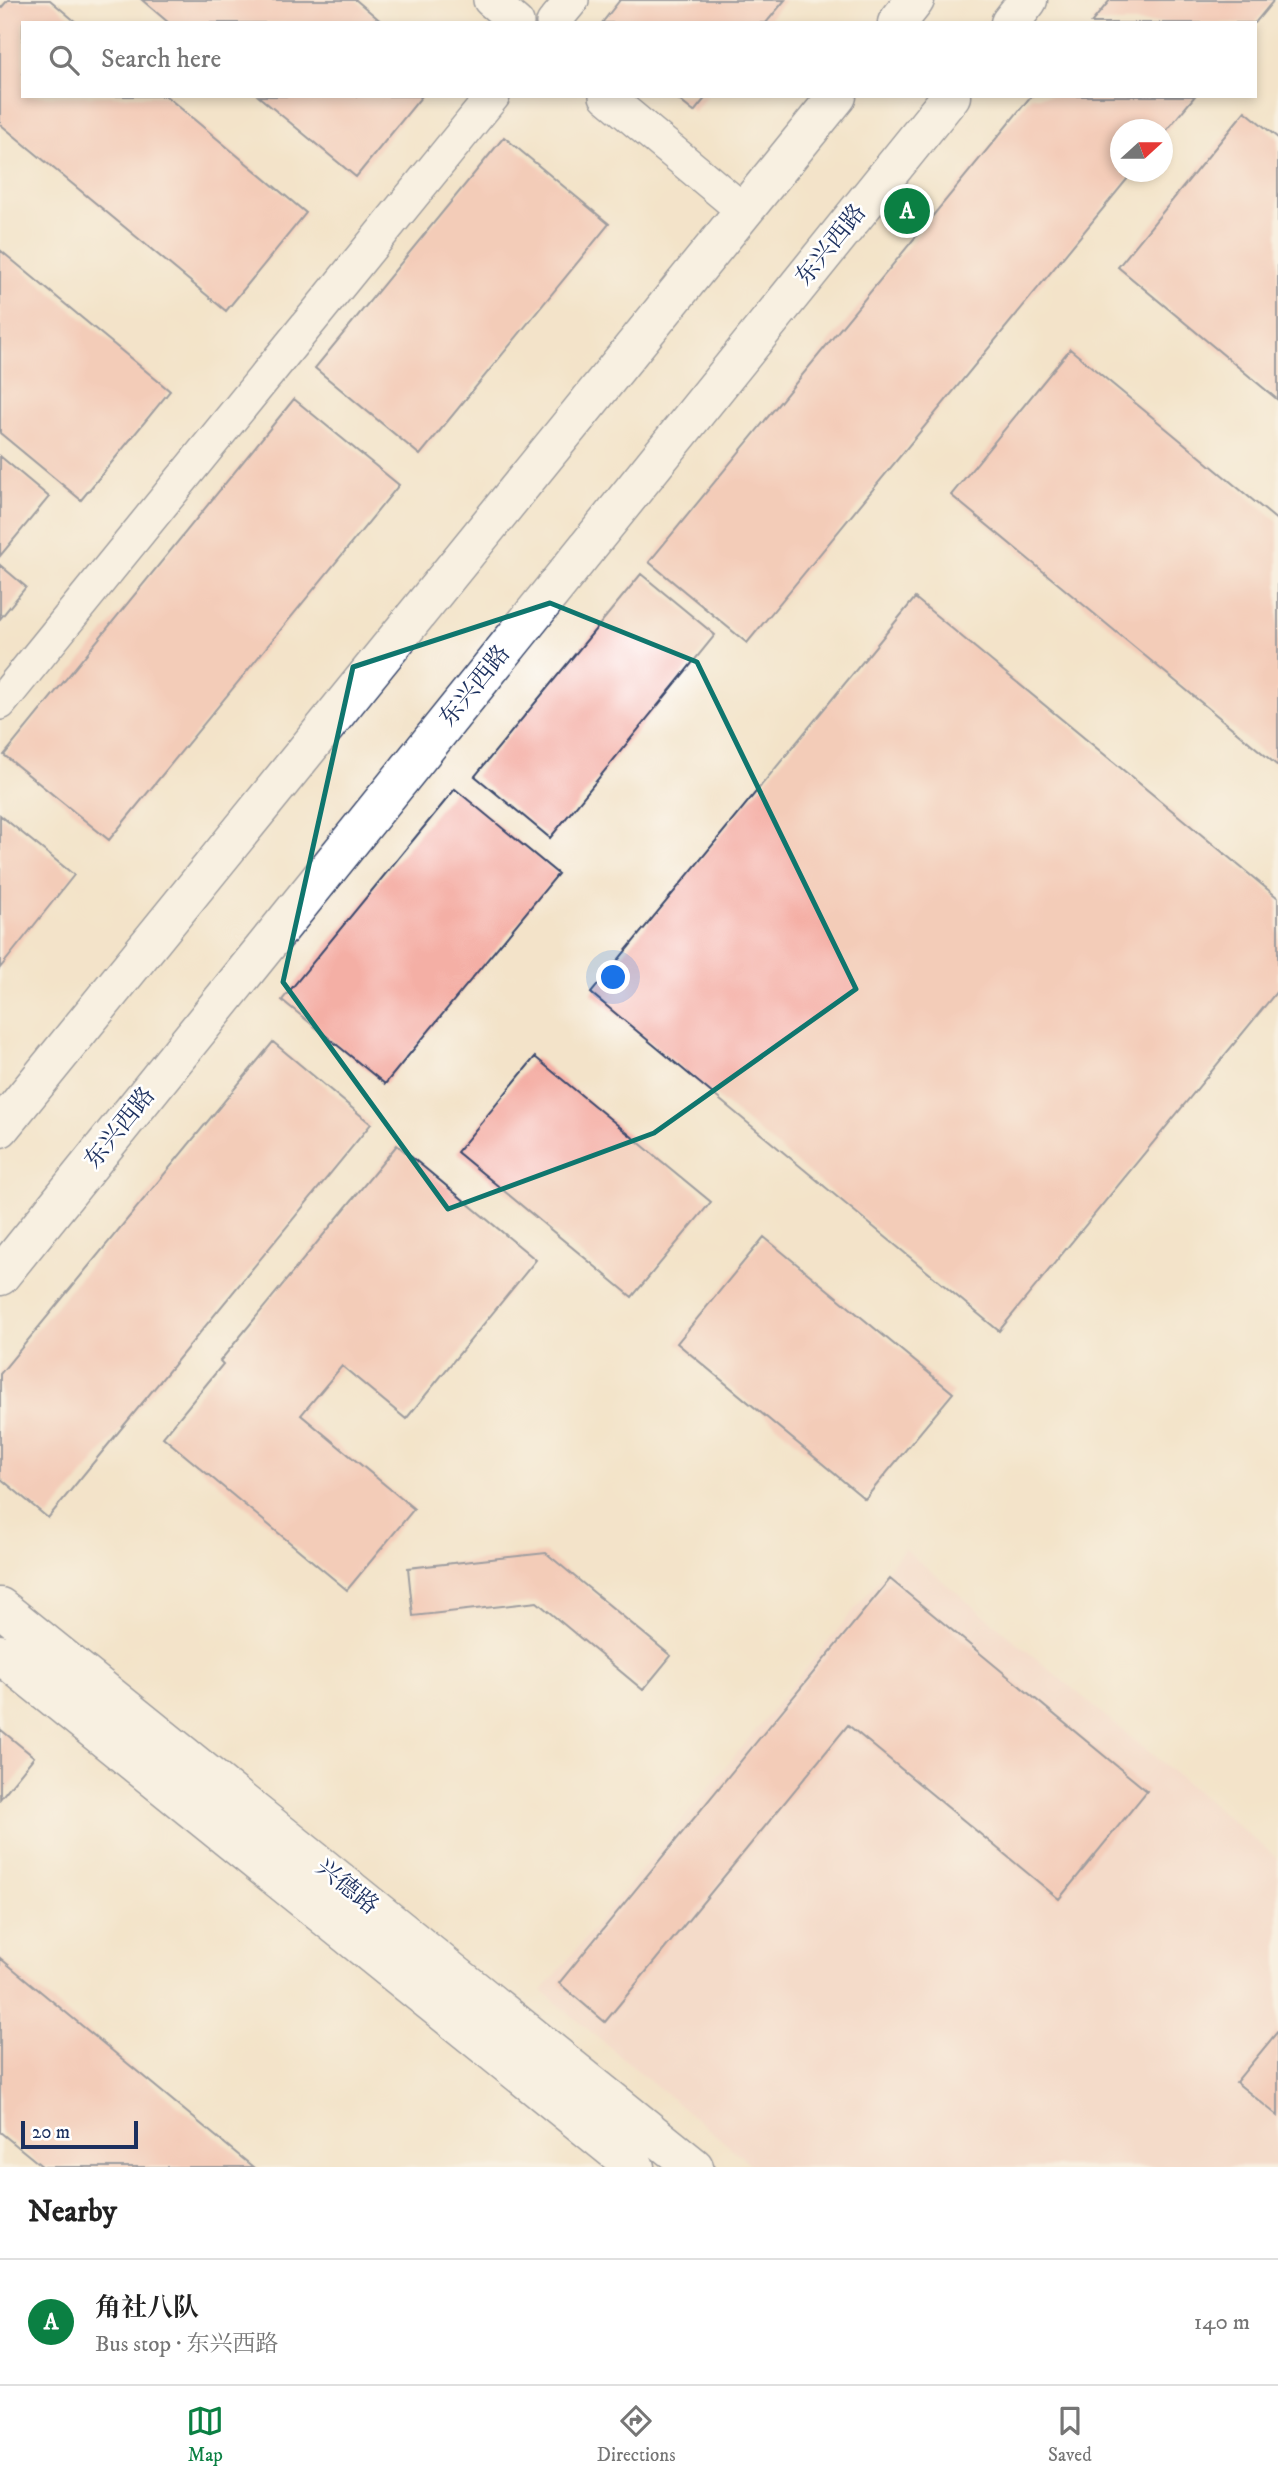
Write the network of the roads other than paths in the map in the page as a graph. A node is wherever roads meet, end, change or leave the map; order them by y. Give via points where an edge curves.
1 (490, 0) edge
2 (572, 0) edge
3 (915, 0) edge
4 (1028, 0) edge
5 (515, 21) edge
6 (555, 21) edge
7 (899, 21) edge
8 (1012, 21) edge
9 (491, 98) edge
10 (608, 98) edge
11 (835, 98) edge
12 (949, 98) edge
13 (744, 211) junction
14 (0, 704) edge
15 (0, 1128) edge
16 (0, 1276) edge
17 (0, 1607) edge
18 (0, 1654) edge
19 (635, 2167) edge
20 (694, 2167) edge

1 - 5 street
2 - 6 street
3 - 7 main road
4 - 8 main road
9 - 14 street
10 - 13 street
11 - 13 main road
12 - 16 main road, 东兴西路
13 - 15 main road
17 - 20 main road, 兴德路
18 - 19 main road, 兴德路

